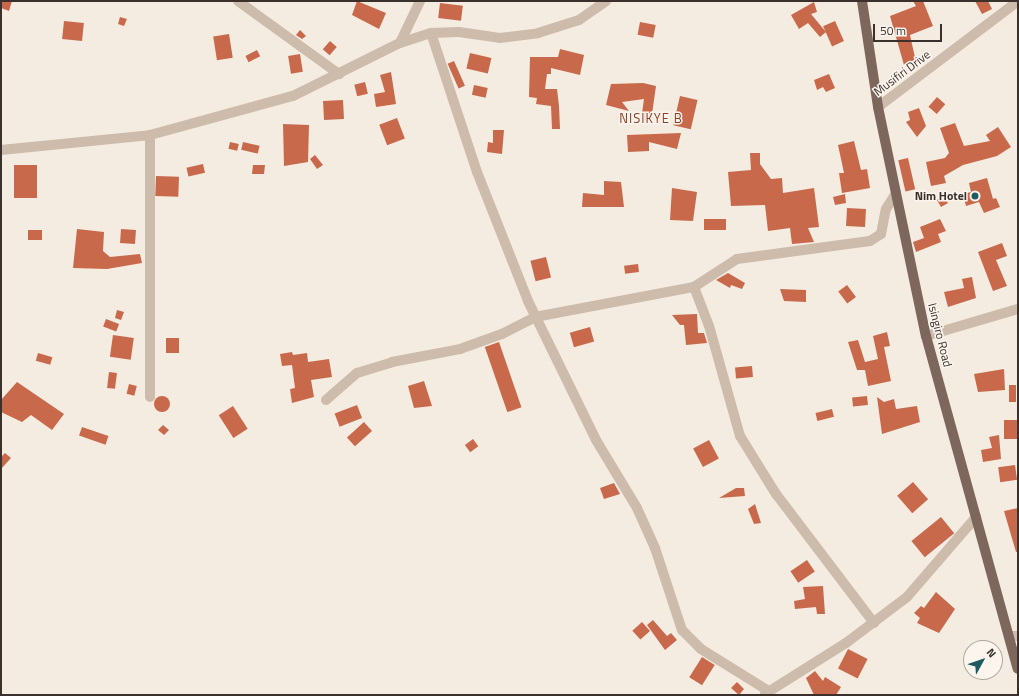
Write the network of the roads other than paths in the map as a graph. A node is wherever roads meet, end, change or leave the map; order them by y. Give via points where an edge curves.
1 (238, 1) edge
2 (420, 1) edge
3 (606, 1) edge
4 (862, 1) edge
5 (1018, 1) edge
6 (431, 33) junction
7 (400, 43) junction
8 (339, 74) junction
9 (878, 107) junction
10 (150, 135) junction
11 (1, 150) edge
12 (896, 193) junction
13 (694, 287) junction
14 (1018, 309) edge
15 (535, 317) junction
16 (926, 336) junction
17 (150, 397) dead end
18 (326, 400) dead end
19 (976, 517) junction
20 (874, 623) junction
21 (1013, 636) edge
22 (1018, 669) edge
23 (767, 694) edge

1 - 8 street
2 - 7 street
3 - 6 street via 579,20 538,33 500,38 459,32
4 - 9 main road, Isingiro Road
5 - 9 street, Musifiri Drive
6 - 7 street
6 - 15 street via 477,172
7 - 8 street
8 - 10 street via 293,96
9 - 12 main road, Isingiro Road
10 - 11 street
10 - 17 street
12 - 13 street via 886,209 882,234 870,241 737,258
12 - 16 main road, Isingiro Road
13 - 15 street
13 - 20 street via 710,326 740,436 776,494
14 - 16 street
15 - 18 street via 502,334 460,349 392,362 357,373
15 - 23 street via 596,440 637,508 655,548 682,630 701,649
16 - 19 main road, Isingiro Road
19 - 20 street via 931,573
19 - 21 main road, Isingiro Road
20 - 23 street
21 - 22 main road, Isingiro Road

